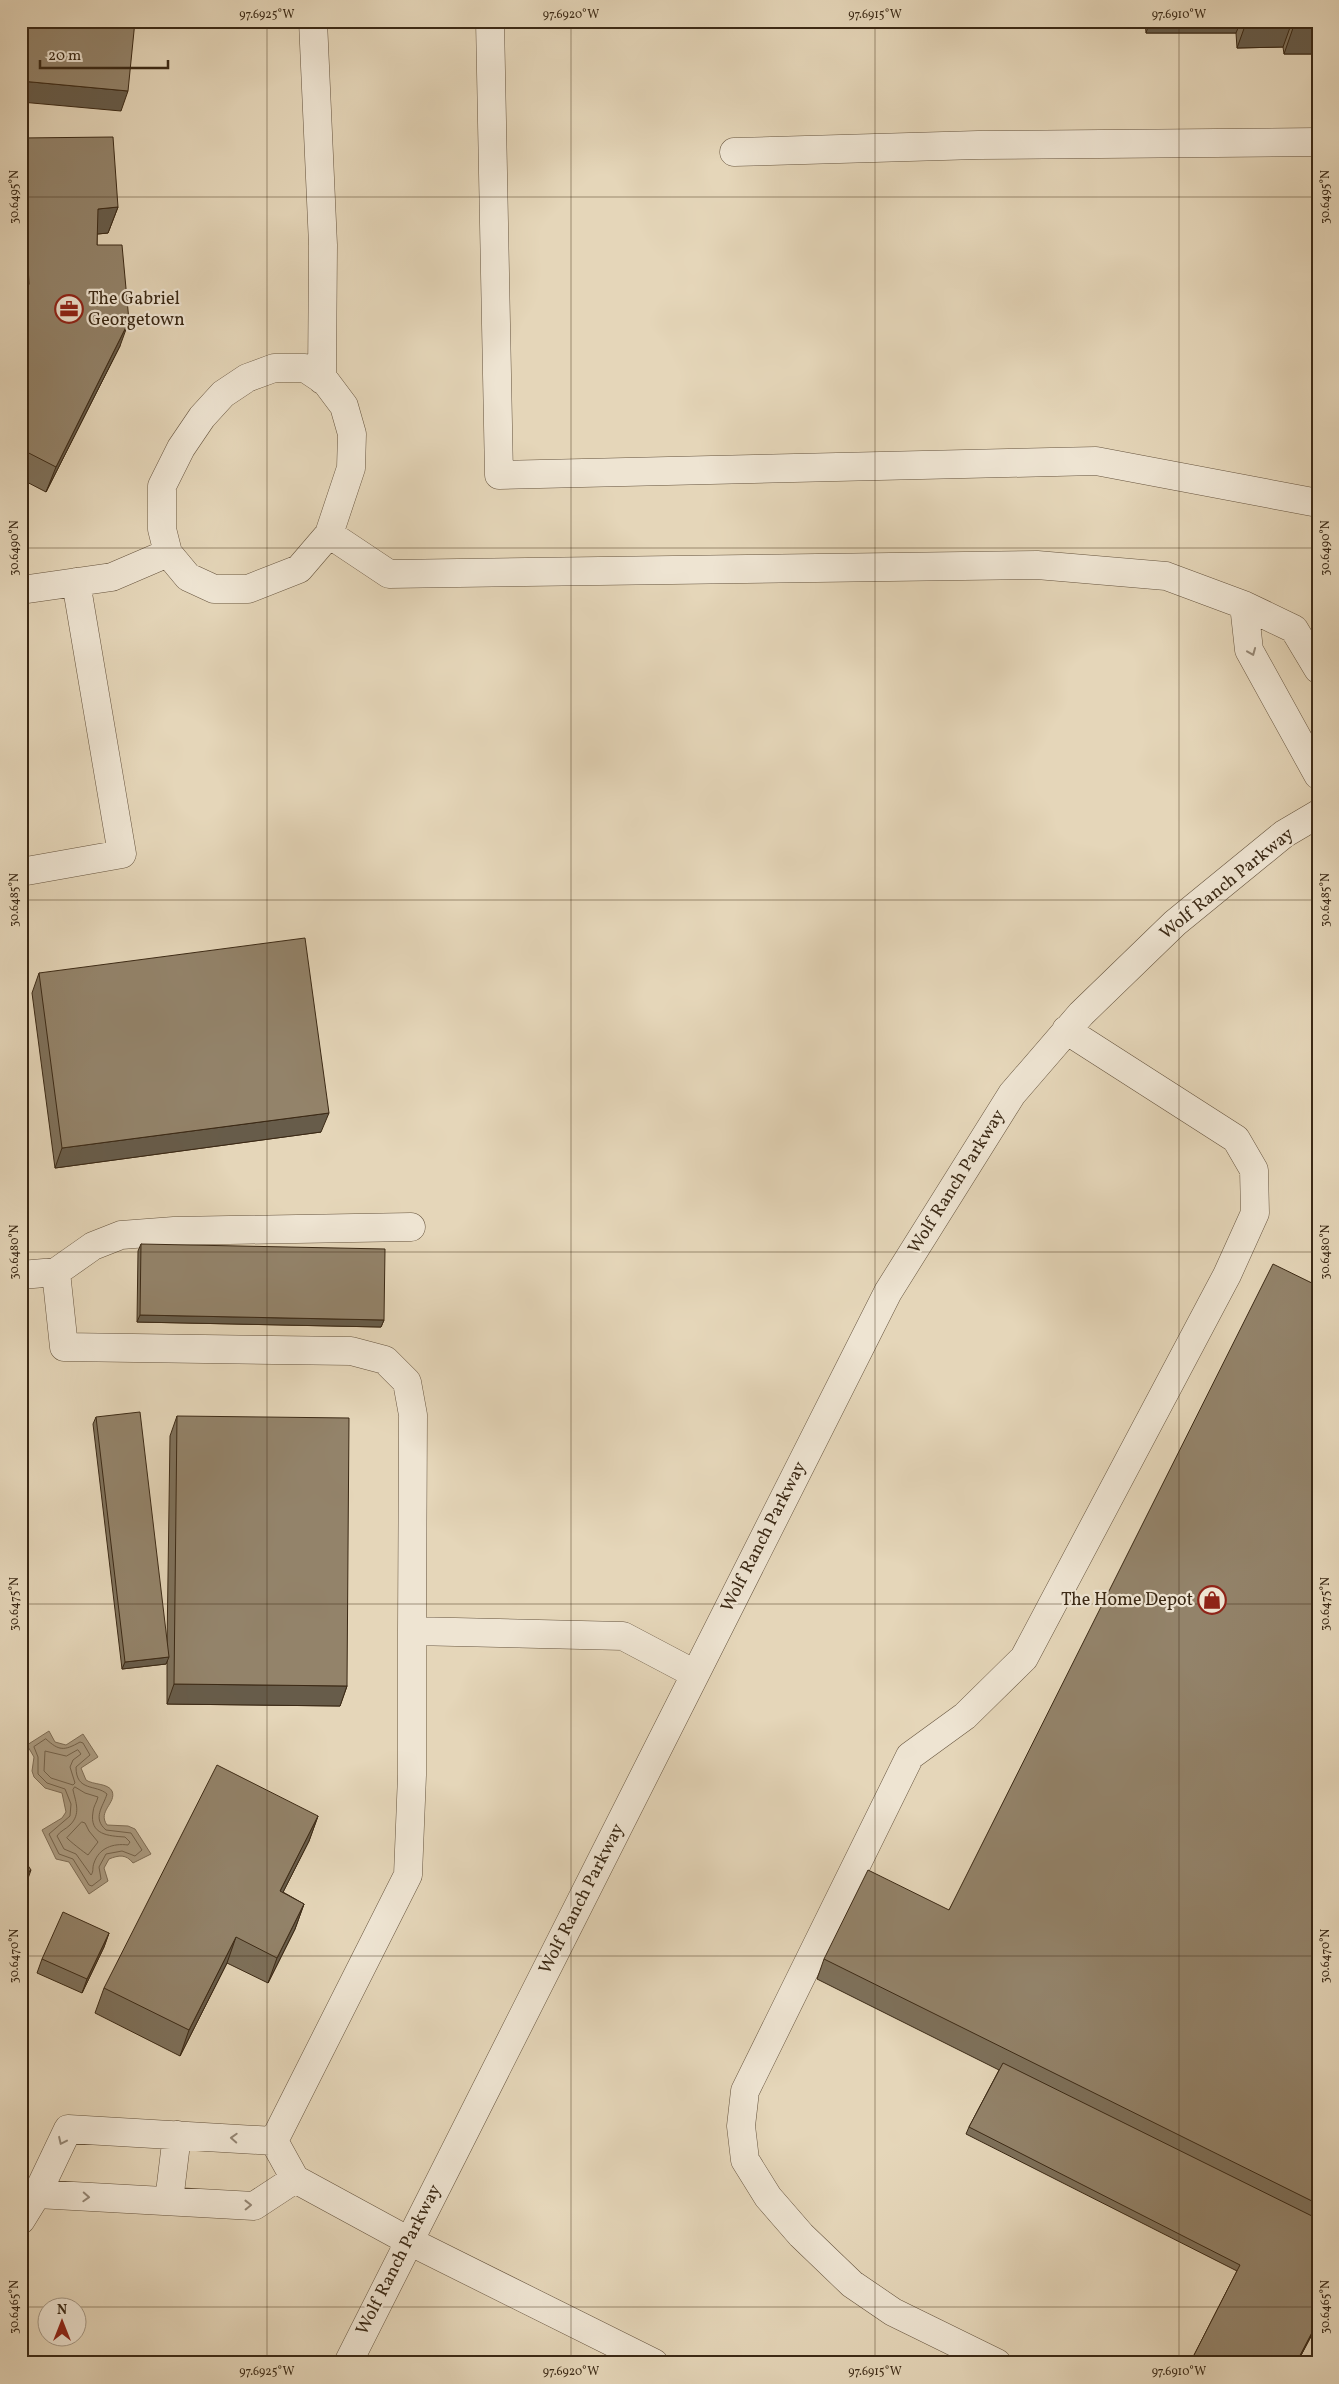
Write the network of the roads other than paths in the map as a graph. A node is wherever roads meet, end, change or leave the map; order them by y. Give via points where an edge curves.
1 (313, 21) edge
2 (490, 21) edge
3 (1318, 142) edge
4 (734, 152) dead end
5 (322, 380) junction
6 (1318, 503) edge
7 (329, 534) junction
8 (168, 553) junction
9 (76, 582) junction
10 (21, 590) edge
11 (1244, 605) junction
12 (1318, 669) edge
13 (1318, 775) edge
14 (1318, 814) edge
15 (21, 872) edge
16 (1066, 1030) junction
17 (411, 1227) dead end
18 (56, 1272) junction
19 (21, 1275) edge
20 (412, 1631) junction
21 (696, 1674) junction
22 (176, 2135) junction
23 (274, 2141) junction
24 (294, 2179) junction
25 (37, 2194) junction
26 (169, 2200) junction
27 (21, 2220) edge
28 (409, 2241) junction
29 (348, 2363) edge
30 (654, 2363) edge
31 (998, 2363) edge

1 - 5 street via 322,245
2 - 6 street via 499,475 1096,461
3 - 4 street via 978,145
5 - 7 street via 344,406 352,434 350,468
5 - 8 street via 305,368 274,368 247,378 223,394 207,411 181,448 162,486 162,529
7 - 8 street via 299,569 248,589 214,589 188,577
7 - 11 street via 390,574 1037,565 1166,576
8 - 9 street via 112,577
9 - 10 street
9 - 15 street via 122,854
11 - 12 street via 1294,629
11 -> 13 street via 1249,650
14 - 16 street, Wolf Ranch Parkway via 1284,834 1176,923
16 - 21 street, Wolf Ranch Parkway via 1012,1094 888,1292
16 - 31 street via 1236,1139 1254,1170 1255,1213 1227,1275 1024,1658 965,1716 910,1756 745,2091 741,2126 745,2160 768,2197 801,2235 852,2284 893,2312
17 - 18 street via 174,1231 121,1235 93,1246
18 - 19 street
18 - 20 street via 64,1347 350,1351 385,1360 407,1382 413,1415
20 - 21 street via 623,1636
20 - 23 street via 408,1875
21 - 28 street, Wolf Ranch Parkway
23 -> 22 street
22 -> 25 street via 68,2129
22 - 26 street
23 - 24 street
26 -> 24 street via 254,2206
24 - 28 street
25 -> 26 street
25 - 27 street
28 - 29 street, Wolf Ranch Parkway
28 - 30 street

